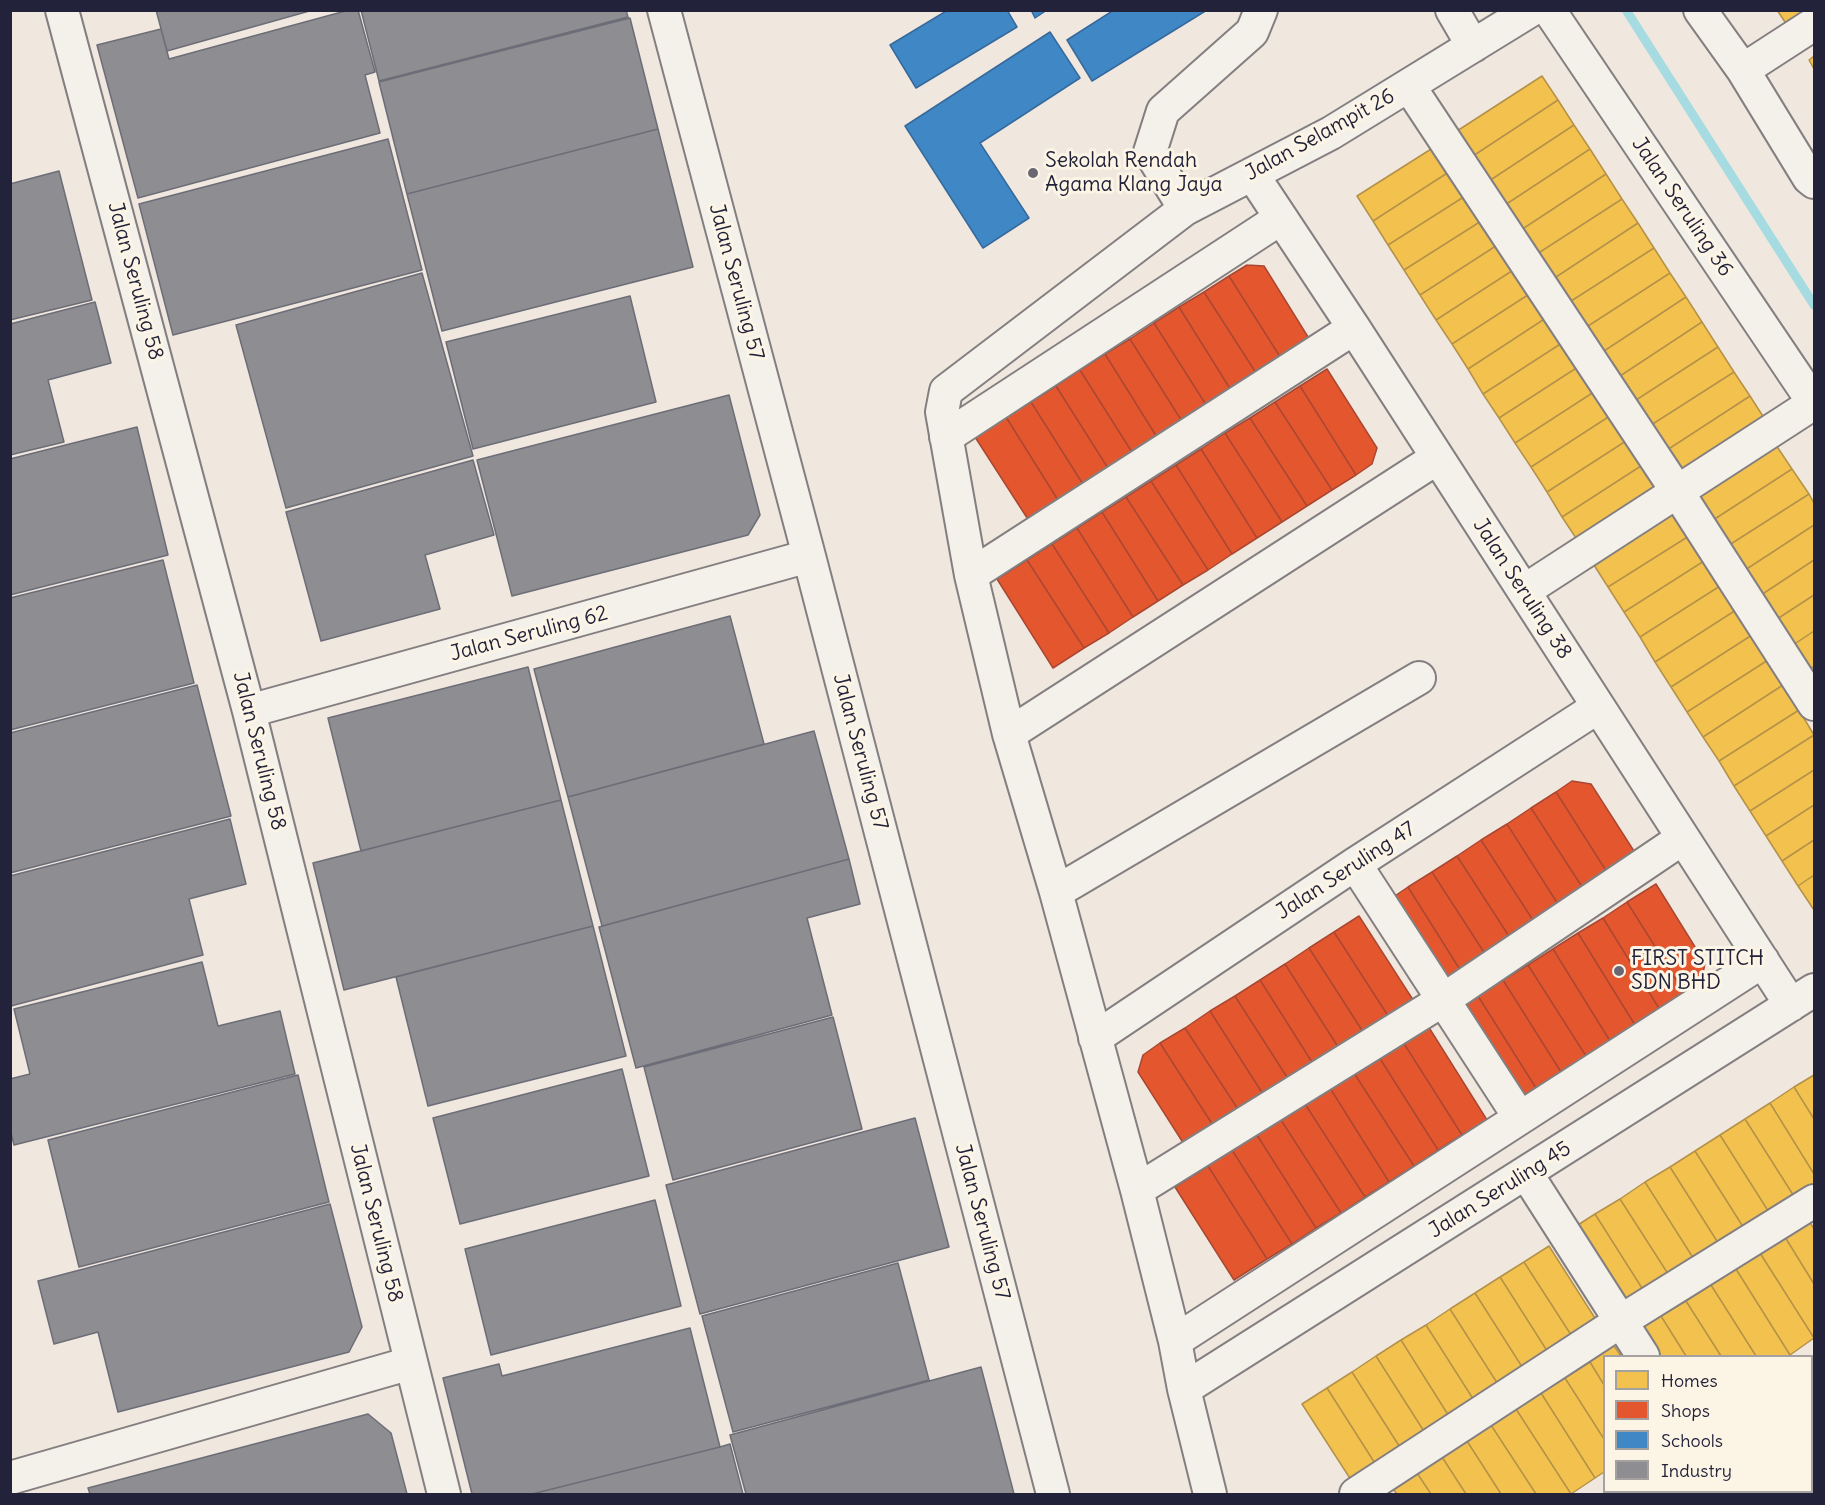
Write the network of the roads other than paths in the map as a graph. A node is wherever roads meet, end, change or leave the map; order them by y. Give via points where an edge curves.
1 (62, 10) edge
2 (664, 10) edge
3 (1261, 10) edge
4 (1452, 10) edge
5 (1532, 10) edge
6 (1549, 10) edge
7 (1701, 10) edge
8 (1815, 24) edge
9 (1473, 46) junction
10 (1743, 69) junction
11 (1409, 86) junction
12 (1252, 174) junction
13 (1815, 182) edge
14 (1185, 209) junction
15 (1281, 218) junction
16 (1354, 328) junction
17 (1815, 403) edge
18 (946, 437) junction
19 (1437, 458) junction
20 (1677, 491) junction
21 (809, 556) junction
22 (972, 575) junction
23 (1524, 591) junction
24 (1419, 678) dead end
25 (1815, 704) edge
26 (1598, 707) junction
27 (249, 711) junction
28 (1009, 734) junction
29 (1683, 838) junction
30 (1355, 864) junction
31 (1056, 892) junction
32 (1763, 961) junction
33 (1803, 998) edge
34 (1443, 1000) junction
35 (1095, 1038) junction
36 (1520, 1118) junction
37 (1526, 1173) junction
38 (1137, 1190) junction
39 (1815, 1201) edge
40 (1621, 1322) junction
41 (1175, 1341) junction
42 (1642, 1355) edge
43 (411, 1363) junction
44 (1184, 1389) junction
45 (10, 1478) edge
46 (444, 1494) edge
47 (1053, 1494) edge
48 (1210, 1494) edge
49 (1356, 1494) edge

1 - 27 street, Jalan Seruling 58
2 - 21 street, Jalan Seruling 57
3 - 14 street via 1252,32 1163,111 1150,152
4 - 9 street
5 - 9 street, Jalan Selampit 26
6 - 17 street, Jalan Seruling 36
7 - 10 street
8 - 10 street
9 - 11 street, Jalan Selampit 26
10 - 13 street
11 - 12 street, Jalan Selampit 26
11 - 20 street
12 - 14 street, Jalan Selampit 26
12 - 15 street, Jalan Seruling 38
14 - 18 street, Jalan Selampit 26 via 946,391 942,412
15 - 16 street, Jalan Seruling 38
15 - 18 street
16 - 19 street, Jalan Seruling 38
16 - 22 street
17 - 20 street
18 - 22 street
19 - 23 street, Jalan Seruling 38
19 - 28 street
20 - 23 street
20 - 25 street
21 - 27 street, Jalan Seruling 62
21 - 47 street, Jalan Seruling 57
22 - 28 street
23 - 26 street, Jalan Seruling 38
24 - 31 street
26 - 29 street, Jalan Seruling 38
26 - 30 street, Jalan Seruling 47
27 - 43 street, Jalan Seruling 58
28 - 31 street
29 - 32 street, Jalan Seruling 38
29 - 34 street
30 - 34 street
30 - 35 street, Jalan Seruling 47
31 - 35 street
32 - 33 street, Jalan Seruling 38
32 - 36 street
33 - 37 street, Jalan Seruling 45
34 - 36 street
34 - 38 street
35 - 38 street
36 - 41 street
37 - 40 street
37 - 44 street, Jalan Seruling 45
38 - 41 street
39 - 40 street
40 - 42 street
40 - 49 street
41 - 44 street
43 - 45 street
43 - 46 street, Jalan Seruling 58
44 - 48 street

